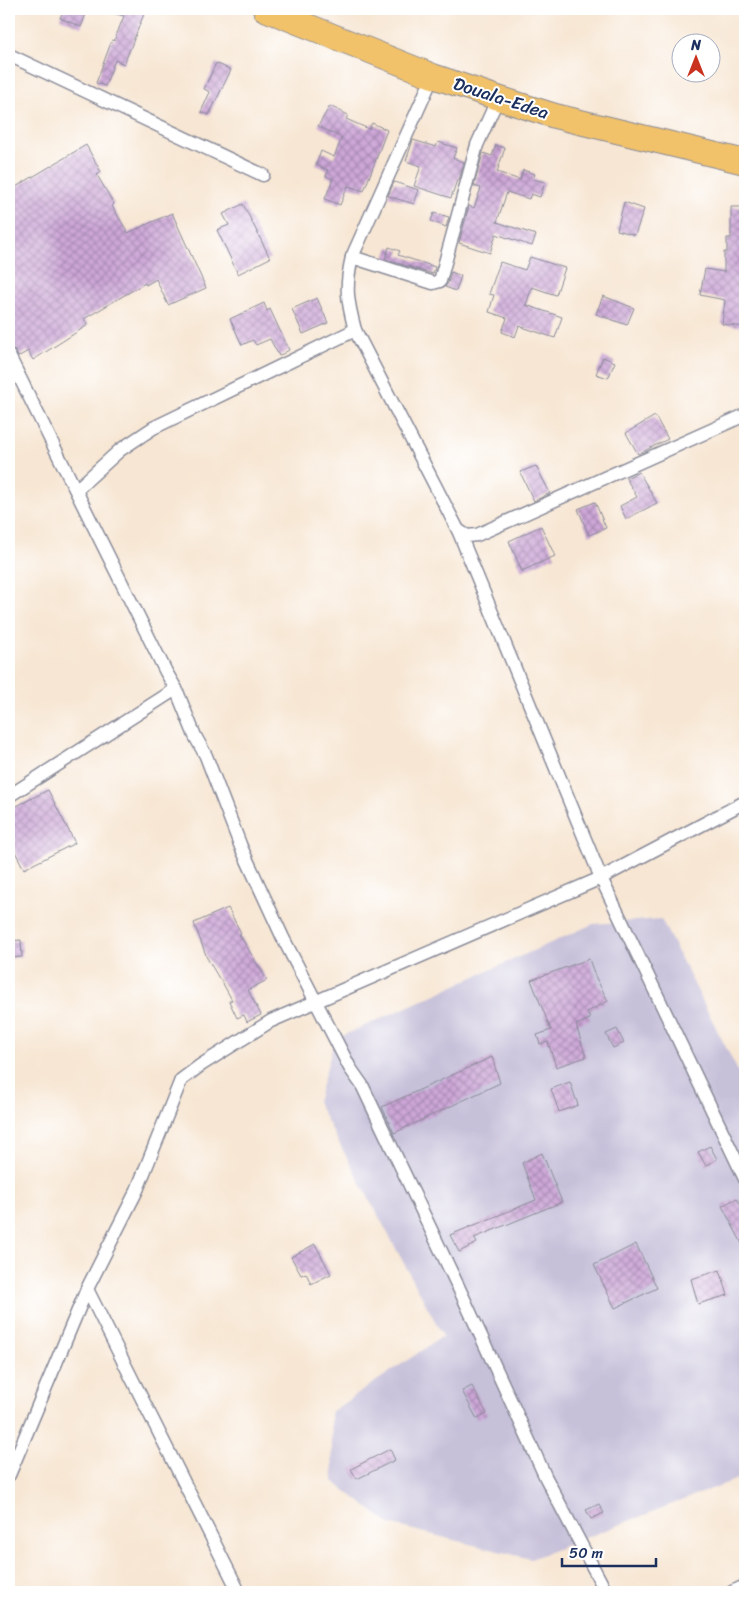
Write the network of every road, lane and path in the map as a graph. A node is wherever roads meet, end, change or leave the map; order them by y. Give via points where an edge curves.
1 (265, 9) edge
2 (9, 55) edge
3 (433, 76) junction
4 (498, 98) junction
5 (745, 162) edge
6 (264, 175) dead end
7 (352, 257) junction
8 (355, 330) junction
9 (9, 356) edge
10 (745, 415) edge
11 (76, 490) junction
12 (458, 530) junction
13 (176, 689) junction
14 (9, 796) edge
15 (745, 802) edge
16 (601, 878) junction
17 (316, 1002) junction
18 (745, 1179) edge
19 (87, 1289) junction
20 (9, 1475) edge
21 (745, 1586) edge
22 (239, 1592) edge
23 (606, 1592) edge
24 (732, 1592) edge

1 - 3 highway, Douala-Edea
2 - 6 street
3 - 4 highway, Douala-Edea
3 - 7 street
4 - 5 highway, Douala-Edea via 555,116
4 - 7 street via 475,152 440,282 433,283
7 - 8 street via 347,280
8 - 11 street via 154,428 120,450
8 - 12 street
9 - 11 street
10 - 12 street via 477,535 467,536
11 - 13 street
12 - 16 street
13 - 14 street
13 - 17 street via 241,847
15 - 16 street
16 - 17 street
16 - 18 street
17 - 19 street via 271,1021 182,1080 137,1190
17 - 23 street via 362,1085 546,1478
19 - 20 street
19 - 22 street
21 - 24 street

